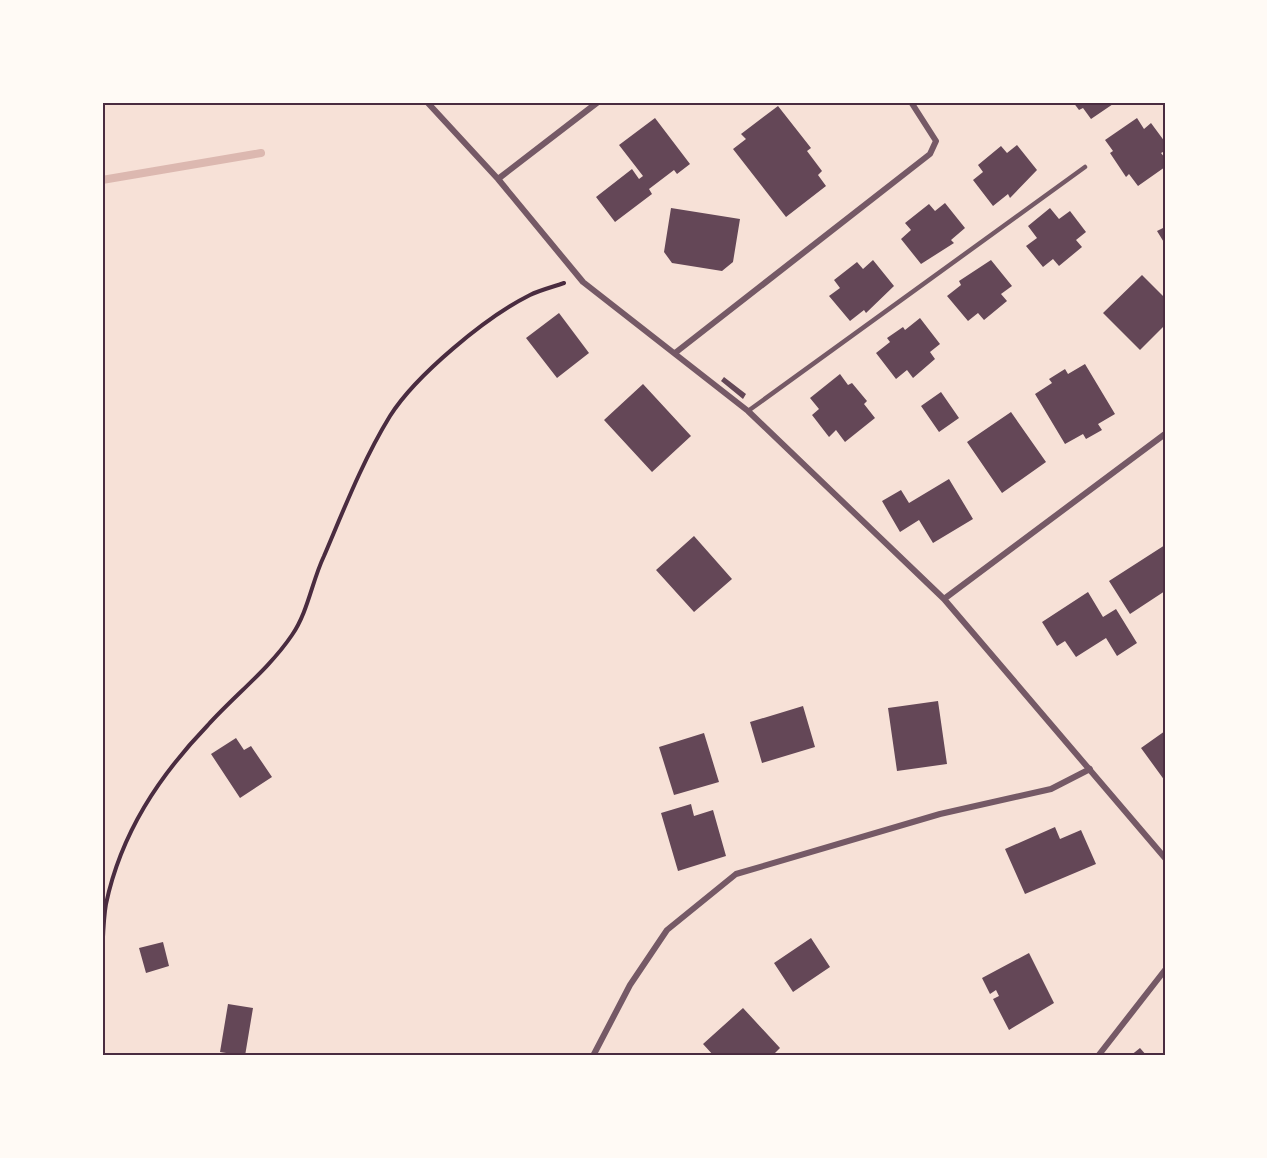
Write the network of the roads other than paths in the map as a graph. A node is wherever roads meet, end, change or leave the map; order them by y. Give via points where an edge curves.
1 (427, 102) edge
2 (598, 102) edge
3 (911, 102) edge
4 (1084, 167) dead end
5 (498, 179) junction
6 (675, 353) junction
7 (748, 411) junction
8 (1165, 434) edge
9 (944, 599) junction
10 (1090, 769) junction
11 (1165, 858) edge
12 (1165, 970) edge
13 (593, 1056) edge
14 (1098, 1056) edge

1 - 5 street
2 - 5 street
3 - 6 street via 936,141 930,154
4 - 7 lane
5 - 6 street via 583,282
6 - 7 street
7 - 9 street
8 - 9 street
9 - 10 street
10 - 11 street
10 - 13 street via 1051,789 940,814 736,874 667,930 630,985
12 - 14 street

